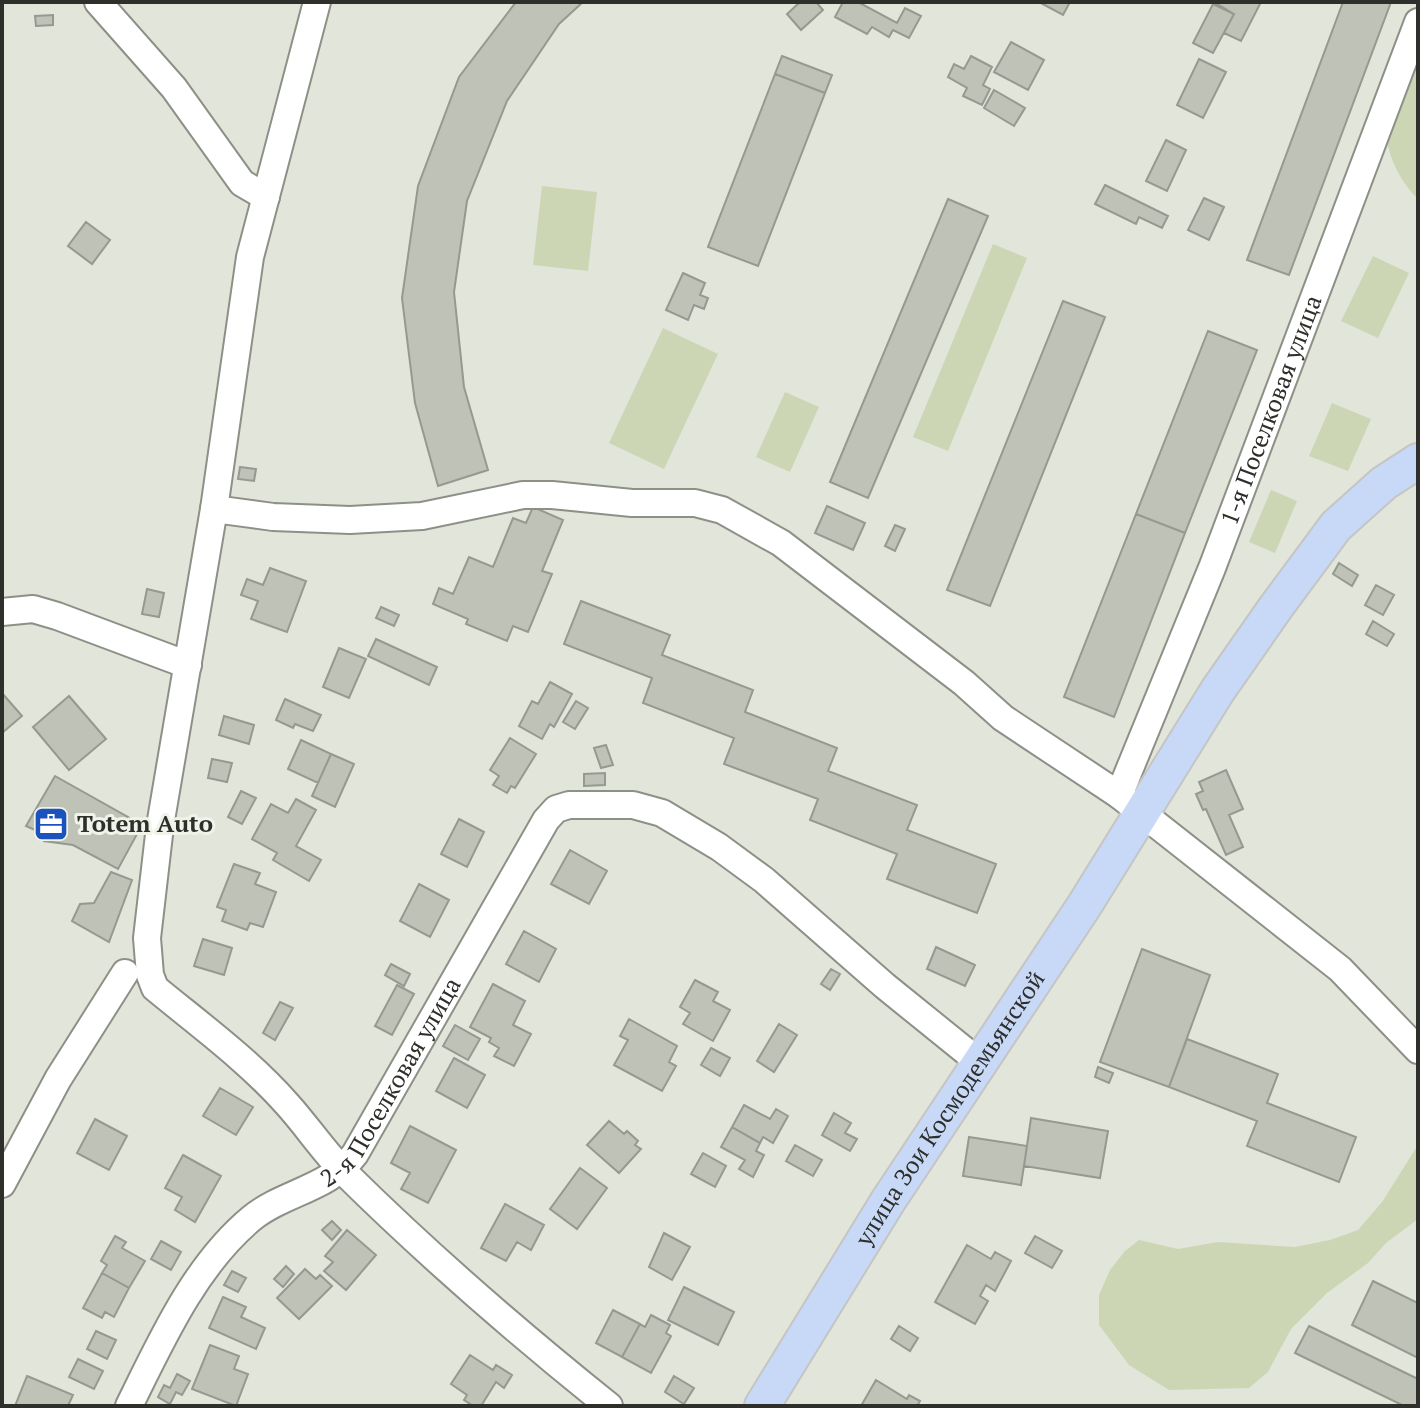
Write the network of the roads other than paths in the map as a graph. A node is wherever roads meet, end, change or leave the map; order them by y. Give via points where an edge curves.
1 (98, 2) edge
2 (317, 2) edge
3 (1418, 22) edge
4 (266, 197) junction
5 (1418, 461) edge
6 (214, 509) junction
7 (2, 612) edge
8 (188, 665) junction
9 (1130, 804) junction
10 (125, 973) dead end
11 (1418, 1050) edge
12 (979, 1062) junction
13 (342, 1170) junction
14 (2, 1184) edge
15 (129, 1406) edge
16 (609, 1406) edge
17 (762, 1406) edge

1 - 4 street via 174,88 242,183
2 - 4 street
3 - 9 street, 1-я Поселковая улица via 1218,553
4 - 6 street via 250,257
5 - 9 main road, улица Зои Космодемьянской via 1336,526
6 - 8 street
6 - 9 street via 350,520 422,516 523,495 552,495 695,503 722,510 781,543 1003,718
7 - 8 street via 33,609
8 - 13 street via 154,867 147,938 150,975 155,988 287,1103
9 - 11 street via 1340,969
9 - 12 main road, улица Зои Космодемьянской via 1084,906
10 - 14 street via 58,1079
12 - 13 street, 2-я Поселковая улица via 719,847 662,813 633,805 569,805 546,820
12 - 17 main road, улица Зои Космодемьянской
13 - 15 street, 2-я Поселковая улица via 254,1217 229,1241 184,1303
13 - 16 street

